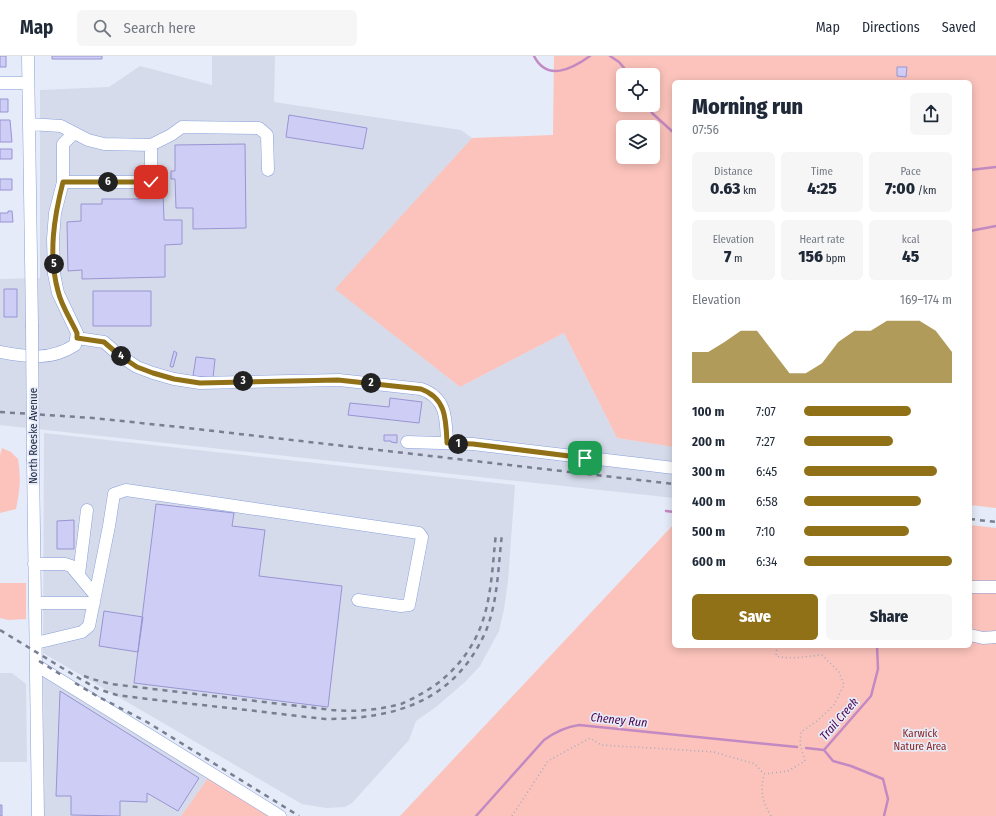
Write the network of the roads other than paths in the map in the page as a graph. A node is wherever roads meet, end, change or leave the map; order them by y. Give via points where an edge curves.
1 (28, 56) edge
2 (0, 83) edge
3 (28, 83) junction
4 (30, 124) junction
5 (74, 133) junction
6 (151, 145) junction
7 (268, 170) dead end
8 (63, 182) junction
9 (77, 338) junction
10 (0, 352) edge
11 (407, 442) dead end
12 (447, 443) junction
13 (672, 468) edge
14 (87, 510) dead end
15 (34, 564) junction
16 (79, 574) junction
17 (972, 587) edge
18 (996, 587) edge
19 (94, 599) junction
20 (358, 600) dead end
21 (35, 603) junction
22 (972, 635) edge
23 (996, 636) edge
24 (36, 643) junction
25 (36, 665) junction
26 (38, 816) edge
27 (280, 816) edge

1 - 3 street, North Roeske Avenue
2 - 3 street
3 - 4 street, North Roeske Avenue
4 - 5 street via 61,126
4 - 15 street, North Roeske Avenue, bridge
5 - 6 street via 104,144
5 - 8 street via 62,144
6 - 7 street via 182,127 258,128 267,135
6 - 8 street via 151,182
8 - 9 street via 55,213 54,274 58,293
9 - 10 street via 75,345 65,352 44,356 20,356
9 - 12 street via 104,342 137,367 174,379 194,382 338,380 421,389 434,395 442,405
11 - 12 street
12 - 13 street
14 - 16 street
15 - 16 street via 65,564
15 - 21 street, North Roeske Avenue
16 - 19 street
17 - 18 street
19 - 20 street via 114,494 126,490 419,533 422,537 409,605
19 - 21 street
19 - 24 street via 89,626 82,632
21 - 24 street, North Roeske Avenue
22 - 23 street via 983,638
24 - 25 street, North Roeske Avenue
25 - 26 street, North Roeske Avenue
25 - 27 street

